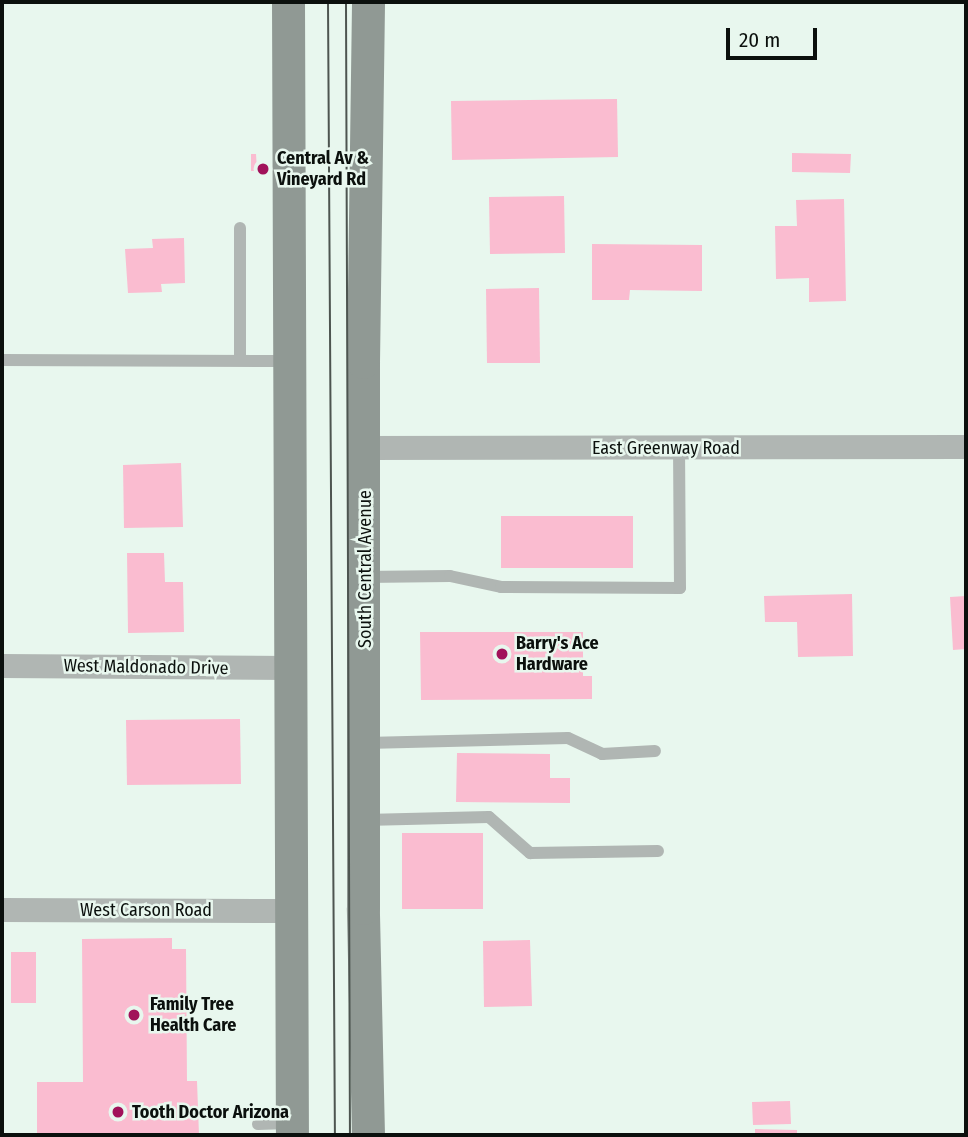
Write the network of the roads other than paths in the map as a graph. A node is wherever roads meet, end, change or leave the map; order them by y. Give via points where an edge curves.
1 (288, 2) edge
2 (368, 2) edge
3 (240, 228) dead end
4 (2, 360) edge
5 (240, 360) junction
6 (289, 361) junction
7 (966, 447) edge
8 (365, 448) junction
9 (679, 448) junction
10 (363, 577) junction
11 (2, 666) edge
12 (290, 668) junction
13 (366, 743) junction
14 (655, 751) dead end
15 (365, 820) junction
16 (658, 851) dead end
17 (2, 910) edge
18 (291, 911) junction
19 (258, 1124) dead end
20 (292, 1129) edge
21 (368, 1135) edge

1 - 6 main road
2 - 8 main road, South Central Avenue
3 - 5 lane
4 - 5 lane
5 - 6 lane
6 - 12 main road
7 - 9 street, East Greenway Road
8 - 9 street, East Greenway Road
8 - 10 main road, South Central Avenue
9 - 10 lane via 680,588 501,587 450,576
10 - 13 main road, South Central Avenue
11 - 12 street, West Maldonado Drive
12 - 18 main road
13 - 14 lane via 568,738 602,754
13 - 15 main road, South Central Avenue
15 - 16 lane via 489,817 530,853
15 - 21 main road, South Central Avenue
17 - 18 street, West Carson Road
18 - 20 main road
19 - 20 lane

